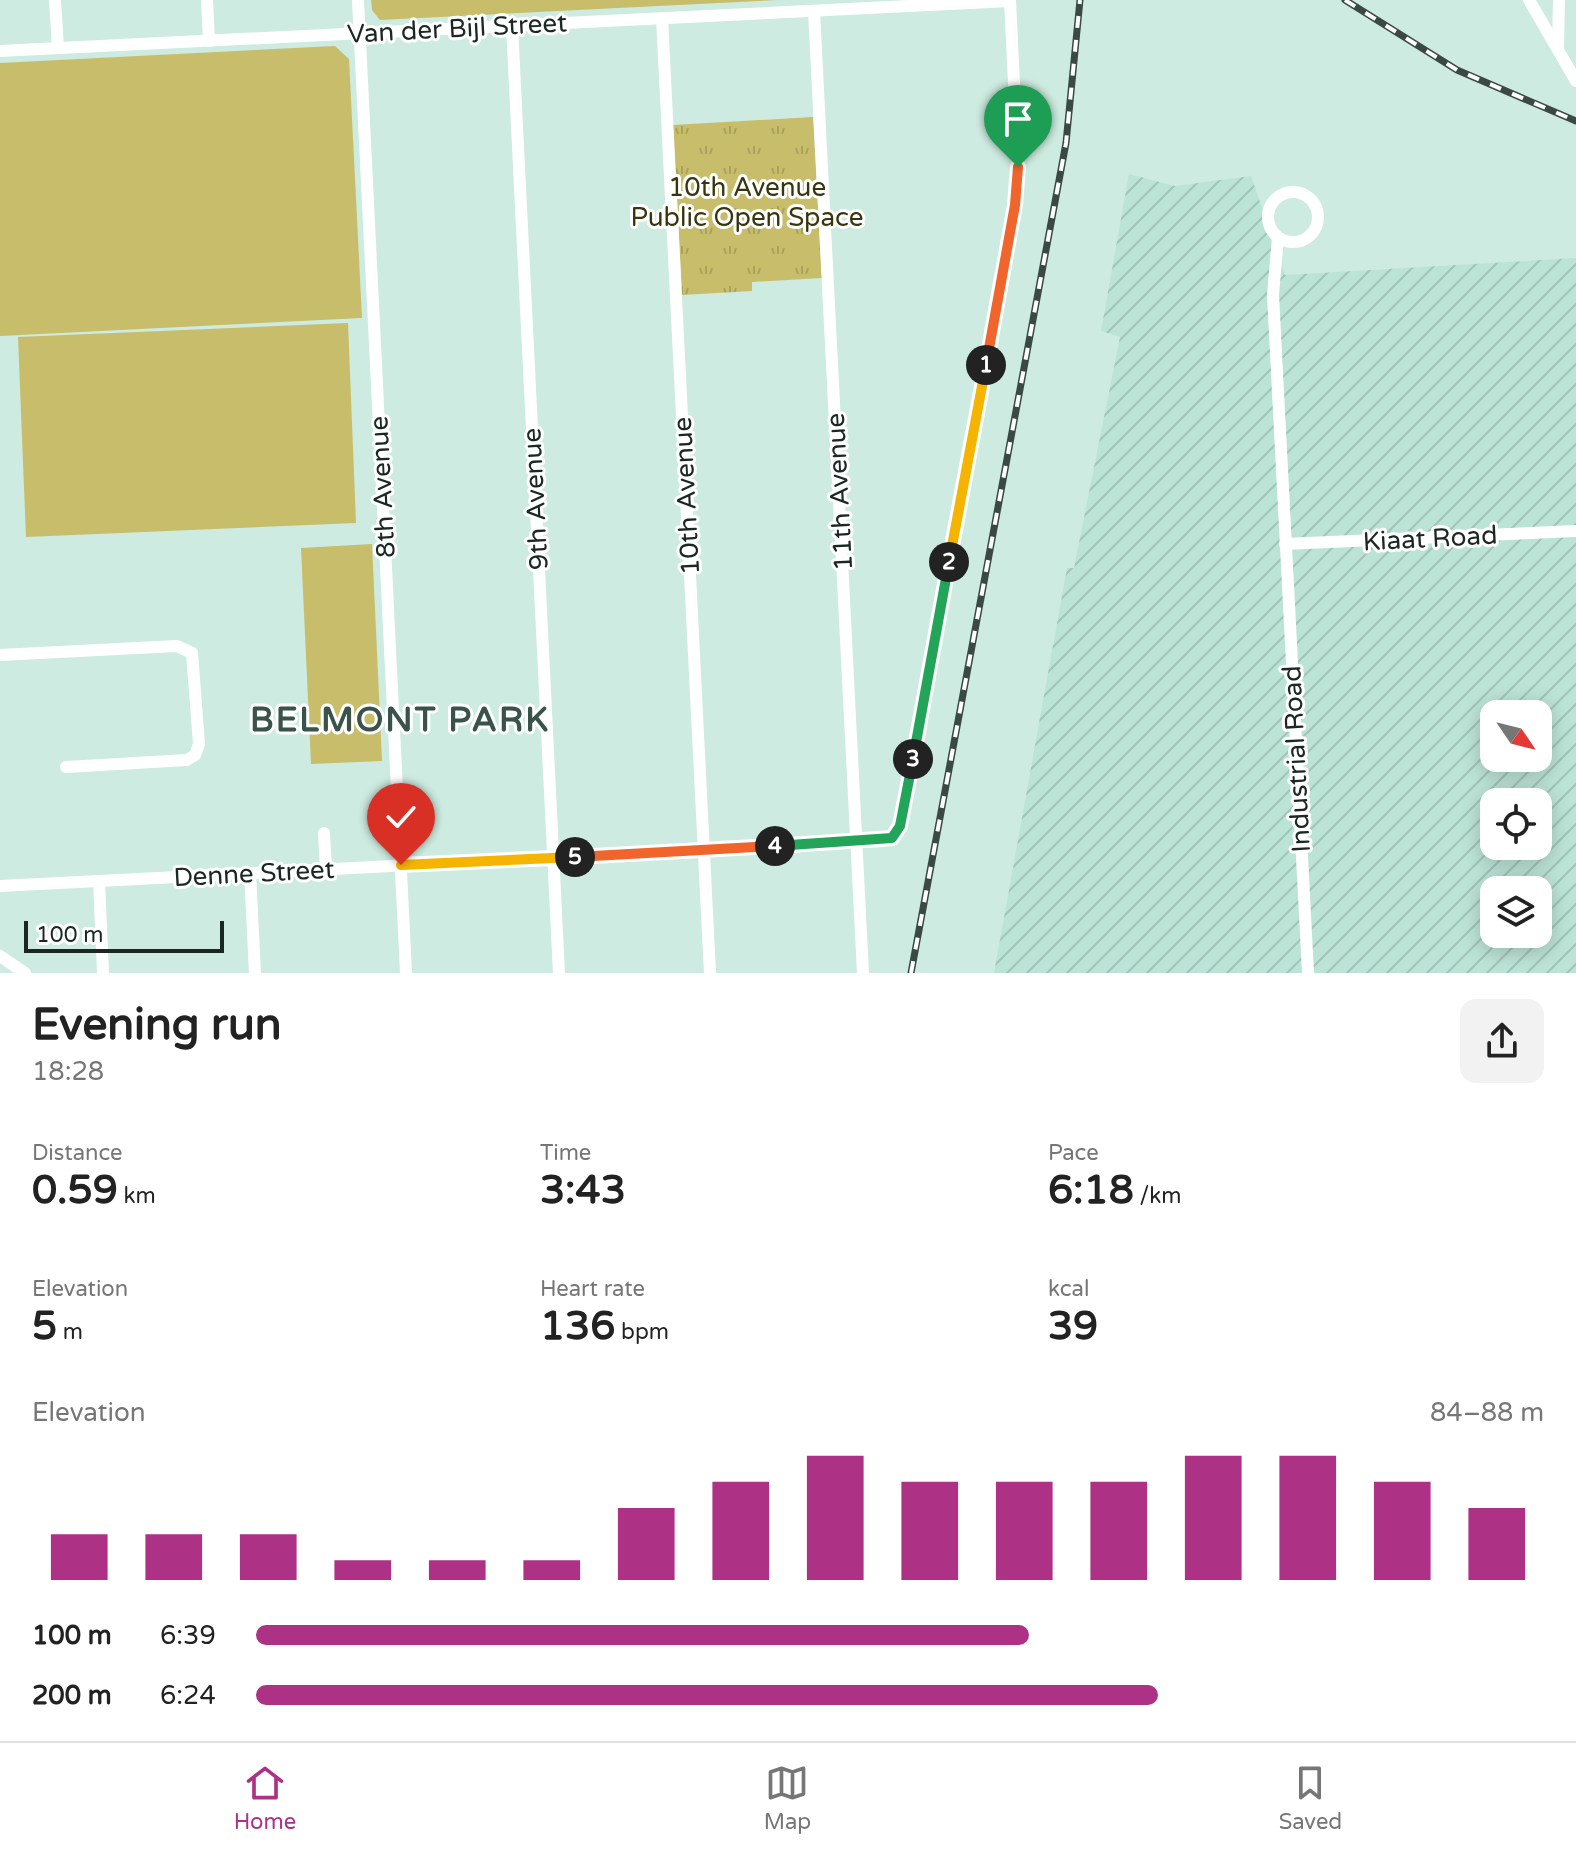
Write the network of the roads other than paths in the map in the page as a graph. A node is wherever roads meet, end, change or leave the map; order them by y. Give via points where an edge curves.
1 (55, 0) edge
2 (207, 0) edge
3 (358, 0) edge
4 (1010, 0) edge
5 (1529, 0) edge
6 (1559, 0) edge
7 (814, 11) junction
8 (662, 18) junction
9 (512, 26) junction
10 (359, 33) junction
11 (209, 41) junction
12 (58, 48) junction
13 (1558, 48) junction
14 (0, 51) edge
15 (1576, 81) edge
16 (1278, 237) junction
17 (1576, 531) edge
18 (1285, 544) junction
19 (0, 655) edge
20 (66, 767) dead end
21 (324, 833) dead end
22 (856, 842) junction
23 (704, 850) junction
24 (553, 858) junction
25 (401, 865) junction
26 (326, 869) junction
27 (250, 873) junction
28 (99, 881) junction
29 (0, 886) edge
30 (0, 956) edge
31 (25, 973) edge
32 (103, 973) edge
33 (255, 973) edge
34 (406, 973) edge
35 (559, 973) edge
36 (710, 973) edge
37 (863, 973) edge
38 (1308, 973) edge

1 - 12 street
2 - 11 street
3 - 10 street, 8th Avenue
4 - 7 street, Van der Bijl Street
4 - 22 street, Denne Street via 1015,205 900,826 892,838
5 - 13 street
6 - 13 street
7 - 8 street, Van der Bijl Street
7 - 22 street, 11th Avenue
8 - 9 street, Van der Bijl Street
8 - 23 street, 10th Avenue
9 - 10 street, Van der Bijl Street
9 - 24 street, 9th Avenue
10 - 11 street, Van der Bijl Street
10 - 25 street, 8th Avenue
11 - 12 street, Van der Bijl Street
12 - 14 street, Van der Bijl Street
13 - 15 street
16 - 16 street via 1269,226 1272,205 1289,193 1309,198 1318,216 1315,230 1298,242
16 - 18 street, Industrial Road via 1273,295
17 - 18 street, Kiaat Road
18 - 38 street, Industrial Road
19 - 20 street via 177,646 192,653 199,744 195,755 187,760
21 - 26 street
22 - 23 street, Denne Street
22 - 37 street, 11th Avenue
23 - 24 street, Denne Street
23 - 36 street, 10th Avenue
24 - 25 street, Denne Street
24 - 35 street, 9th Avenue
25 - 26 street, Denne Street
25 - 34 street, 8th Avenue
26 - 27 street, Denne Street
27 - 28 street, Denne Street
27 - 33 street
28 - 29 street, Denne Street
28 - 32 street
30 - 31 street

